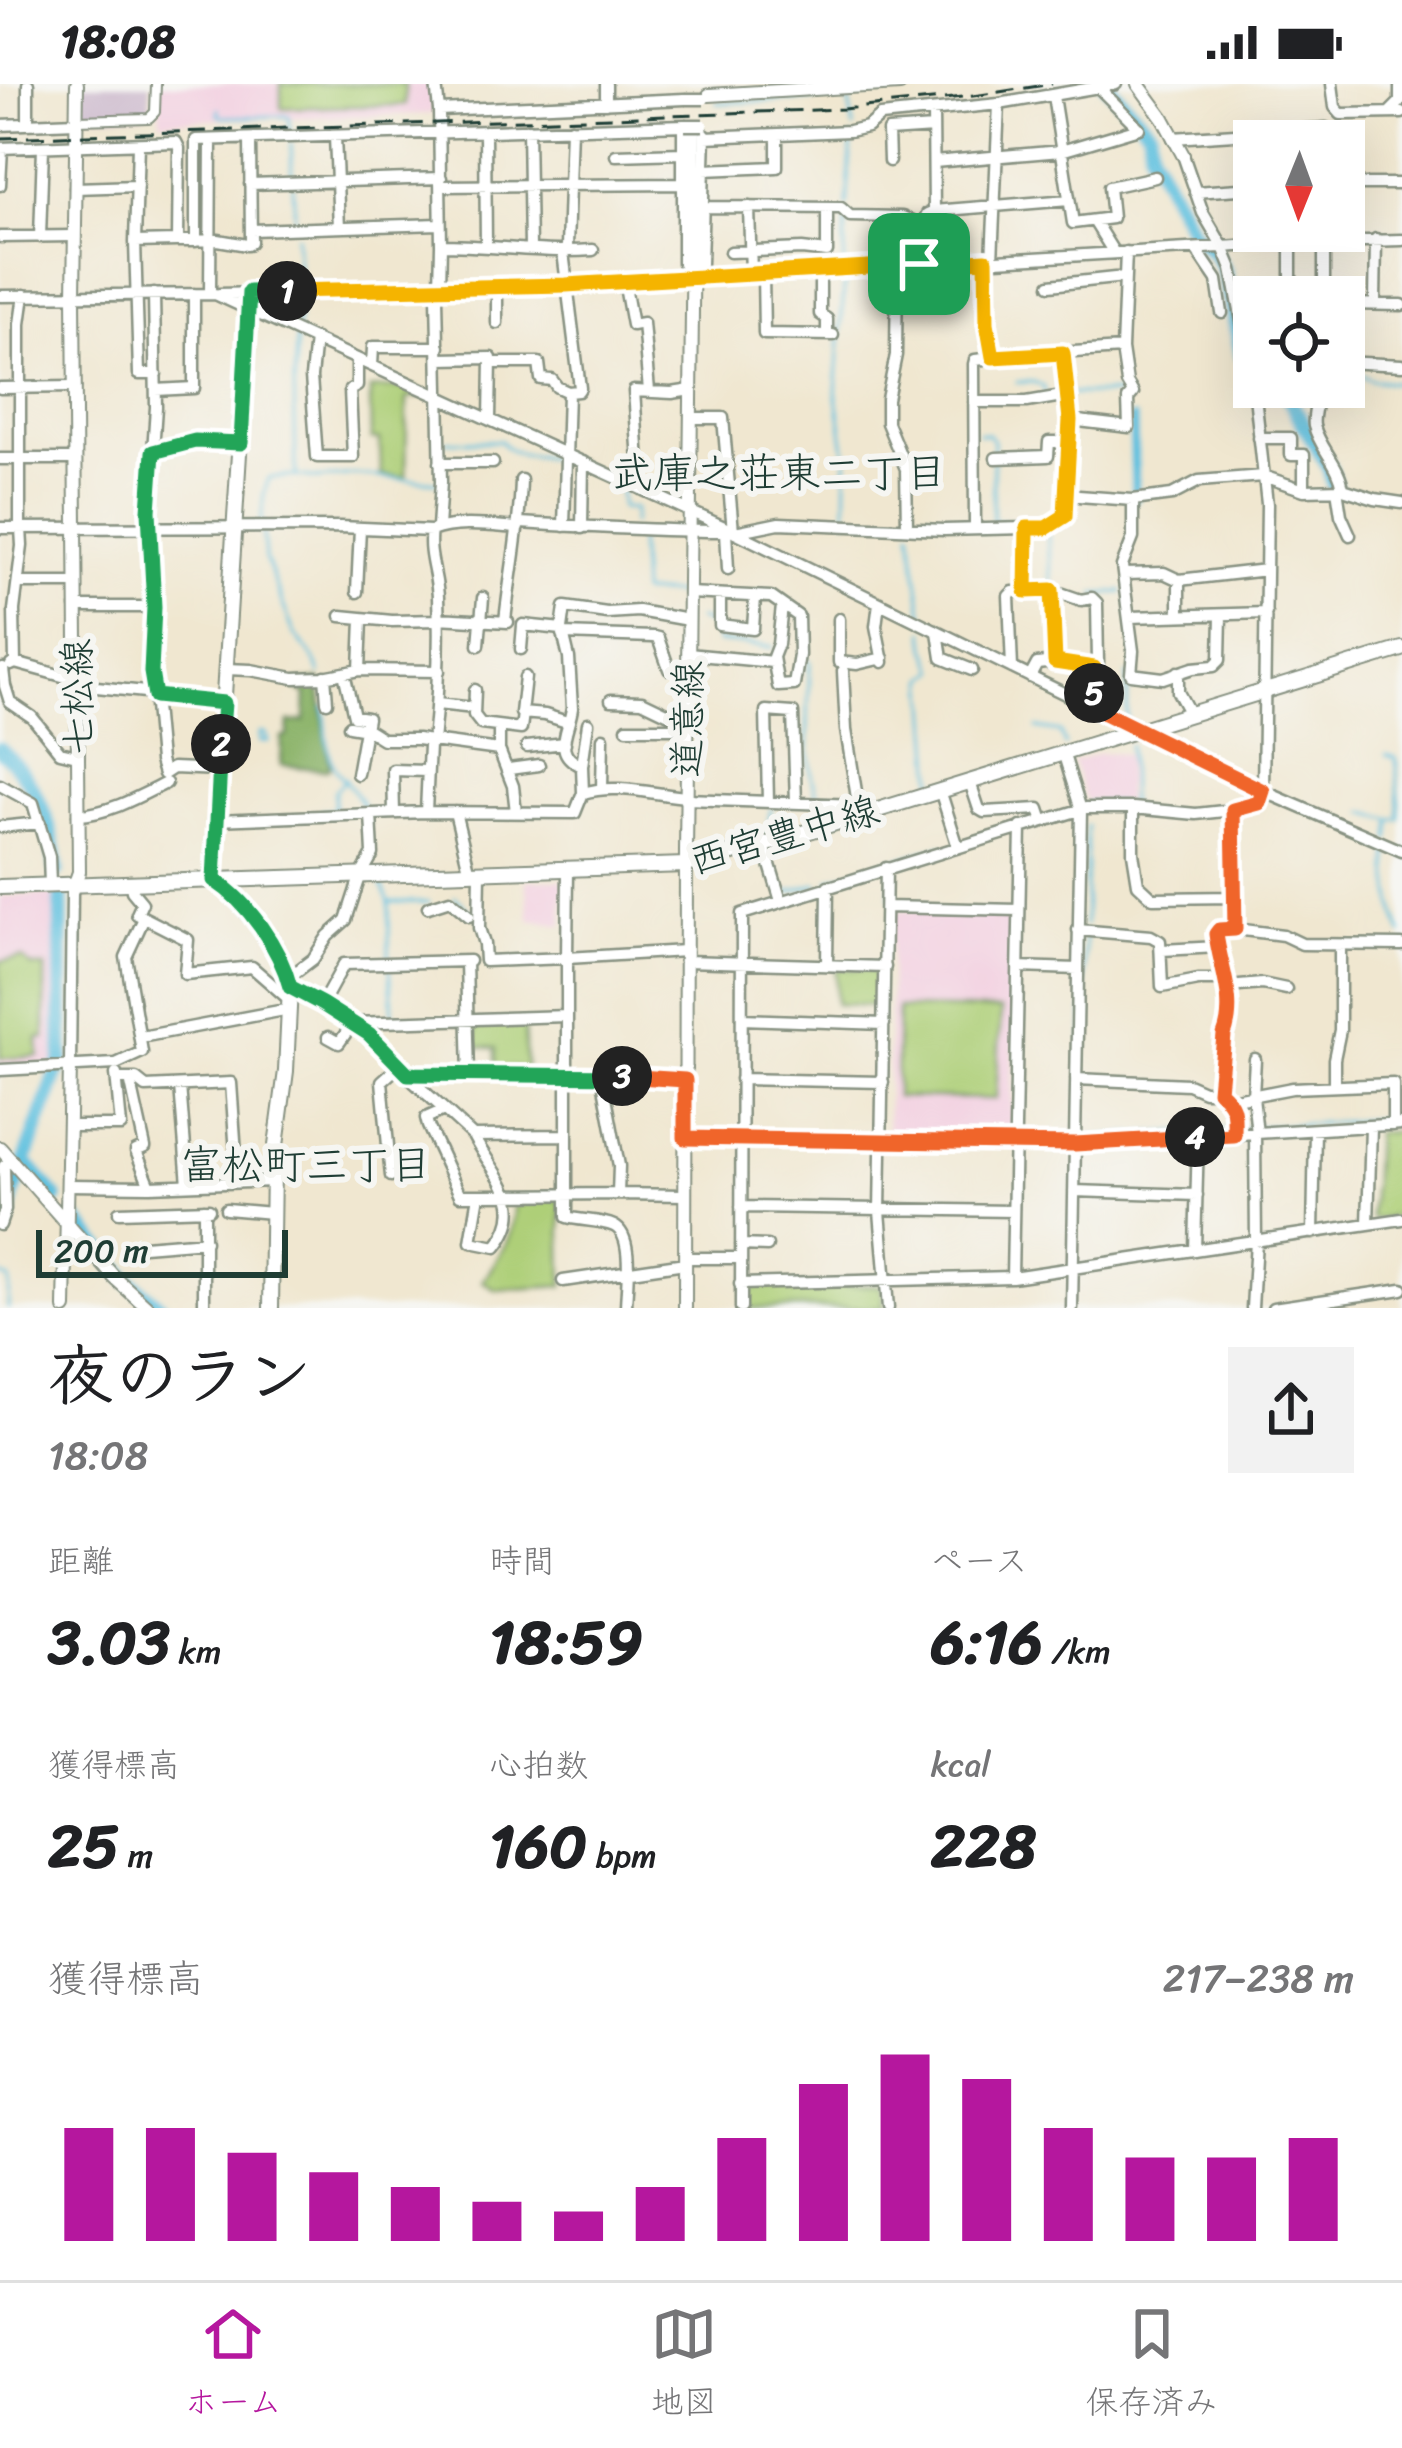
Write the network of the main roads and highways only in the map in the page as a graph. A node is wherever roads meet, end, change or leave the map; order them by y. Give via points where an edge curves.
1 (249, 292) road end
2 (1402, 650) edge
3 (214, 880) junction
4 (0, 887) edge
5 (271, 1308) edge

1 - 3 main road
2 - 3 main road, 西宮豊中線 via 686,865
3 - 4 main road, 西宮豊中線
3 - 5 main road via 257,924 283,963 290,994

